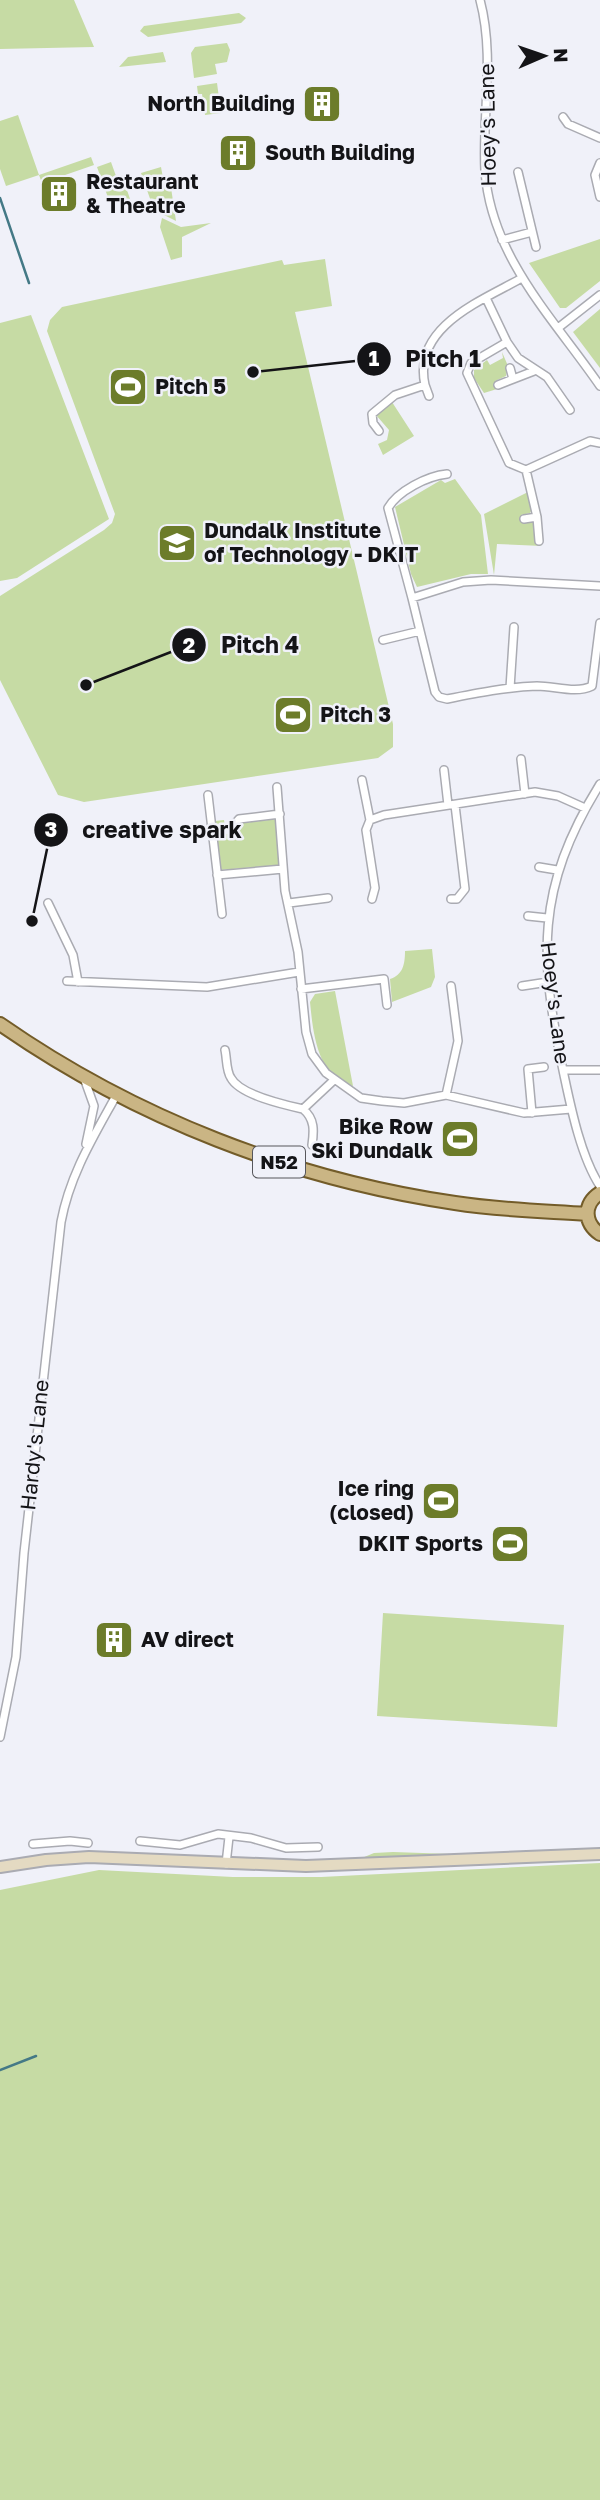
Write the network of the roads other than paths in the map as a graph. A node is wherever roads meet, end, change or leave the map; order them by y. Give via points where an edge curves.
1 (480, 0) edge
2 (563, 117) dead end
3 (600, 138) edge
4 (600, 163) edge
5 (518, 173) dead end
6 (600, 197) edge
7 (532, 232) junction
8 (502, 240) junction
9 (536, 247) dead end
10 (522, 278) junction
11 (600, 295) edge
12 (486, 298) junction
13 (558, 328) junction
14 (507, 342) junction
15 (510, 368) dead end
16 (534, 370) junction
17 (513, 379) junction
18 (425, 385) junction
19 (498, 385) dead end
20 (600, 386) edge
21 (429, 396) dead end
22 (570, 410) dead end
23 (379, 431) dead end
24 (600, 443) edge
25 (526, 470) junction
26 (447, 474) dead end
27 (537, 517) junction
28 (524, 519) dead end
29 (539, 541) dead end
30 (600, 586) edge
31 (412, 598) junction
32 (600, 623) edge
33 (514, 627) dead end
34 (420, 631) junction
35 (383, 640) dead end
36 (510, 688) junction
37 (521, 759) dead end
38 (444, 770) dead end
39 (362, 780) dead end
40 (600, 784) edge
41 (277, 787) dead end
42 (525, 794) junction
43 (208, 795) dead end
44 (452, 805) junction
45 (585, 808) junction
46 (280, 814) junction
47 (370, 820) junction
48 (233, 825) dead end
49 (539, 867) dead end
50 (283, 869) junction
51 (557, 870) junction
52 (217, 875) junction
53 (328, 898) dead end
54 (372, 898) dead end
55 (451, 899) dead end
56 (48, 903) dead end
57 (289, 903) junction
58 (222, 914) dead end
59 (528, 916) dead end
60 (547, 919) junction
61 (299, 972) junction
62 (67, 981) dead end
63 (78, 982) junction
64 (548, 982) junction
65 (450, 986) dead end
66 (522, 986) dead end
67 (301, 989) junction
68 (387, 1005) dead end
69 (0, 1024) edge
70 (225, 1050) dead end
71 (544, 1067) dead end
72 (563, 1070) junction
73 (600, 1070) edge
74 (83, 1074) junction
75 (334, 1080) junction
76 (117, 1094) junction
77 (446, 1095) junction
78 (303, 1109) junction
79 (571, 1109) junction
80 (532, 1113) junction
81 (312, 1145) dead end
82 (83, 1154) junction
83 (600, 1186) edge
84 (600, 1193) edge
85 (587, 1214) junction
86 (600, 1234) edge
87 (0, 1737) edge
88 (229, 1837) junction
89 (140, 1841) dead end
90 (55, 1843) junction
91 (88, 1843) dead end
92 (33, 1844) dead end
93 (318, 1847) dead end
94 (600, 1854) edge
95 (53, 1859) junction
96 (226, 1864) junction
97 (0, 1867) edge

1 - 8 street, Hoey's Lane via 488,62 485,174
2 - 3 street via 568,124
4 - 6 street via 595,175
5 - 7 street
7 - 8 street
7 - 9 street
8 - 10 street, Hoey's Lane
10 - 12 street
10 - 13 street, Hoey's Lane
11 - 13 street
12 - 14 street
12 - 18 street via 436,333 425,354
13 - 20 street, Hoey's Lane
14 - 16 street
14 - 25 street via 471,363 467,373 509,463
15 - 17 street
16 - 17 street
16 - 22 street via 547,377
17 - 19 street
18 - 21 street
18 - 23 street via 379,405 372,414
24 - 25 street via 590,441
25 - 27 street
26 - 31 street via 424,481 393,499 388,508
27 - 28 street
27 - 29 street
30 - 31 street via 477,581
31 - 34 street
32 - 36 street via 592,686 578,690
33 - 36 street
34 - 35 street
34 - 36 street via 439,697
37 - 42 street
38 - 44 street
39 - 47 street
40 - 45 street, Hoey's Lane
41 - 46 street
42 - 44 street
42 - 45 street via 543,792
43 - 52 street
44 - 47 street
44 - 55 street via 465,889
45 - 51 street, Hoey's Lane
46 - 48 street via 239,820
46 - 50 street
47 - 54 street via 366,830 375,888
49 - 51 street
50 - 52 street
50 - 57 street
51 - 60 street, Hoey's Lane
52 - 58 street
53 - 57 street
56 - 63 street via 73,955
57 - 61 street
59 - 60 street
60 - 64 street, Hoey's Lane
61 - 63 street via 207,987
61 - 67 street
62 - 63 street
64 - 66 street
64 - 72 street, Hoey's Lane
65 - 77 street via 458,1041
67 - 68 street via 384,979
67 - 75 street via 312,1054
69 - 74 main road, N52
70 - 78 street via 229,1076 236,1086
71 - 80 street via 528,1069
72 - 73 street
72 - 79 street, Hoey's Lane
74 - 76 main road, N52
74 - 82 street, Hardy's Lane via 94,1105
75 - 77 street via 361,1098 382,1101 404,1103
75 - 78 street
76 - 82 street, Hardy's Lane
76 - 85 main road, N52 via 228,1144 338,1180 456,1203
77 - 80 street
78 - 81 street via 311,1116
79 - 80 street
79 - 83 street, Hoey's Lane
82 - 87 street, Hardy's Lane via 61,1222 12,1688
84 - 85 main road
85 - 86 main road
88 - 89 street via 212,1834 173,1845
88 - 93 street via 286,1848
88 - 96 street
90 - 91 street
90 - 92 street
90 - 95 street
94 - 96 main road via 339,1866
95 - 96 main road
95 - 97 main road

